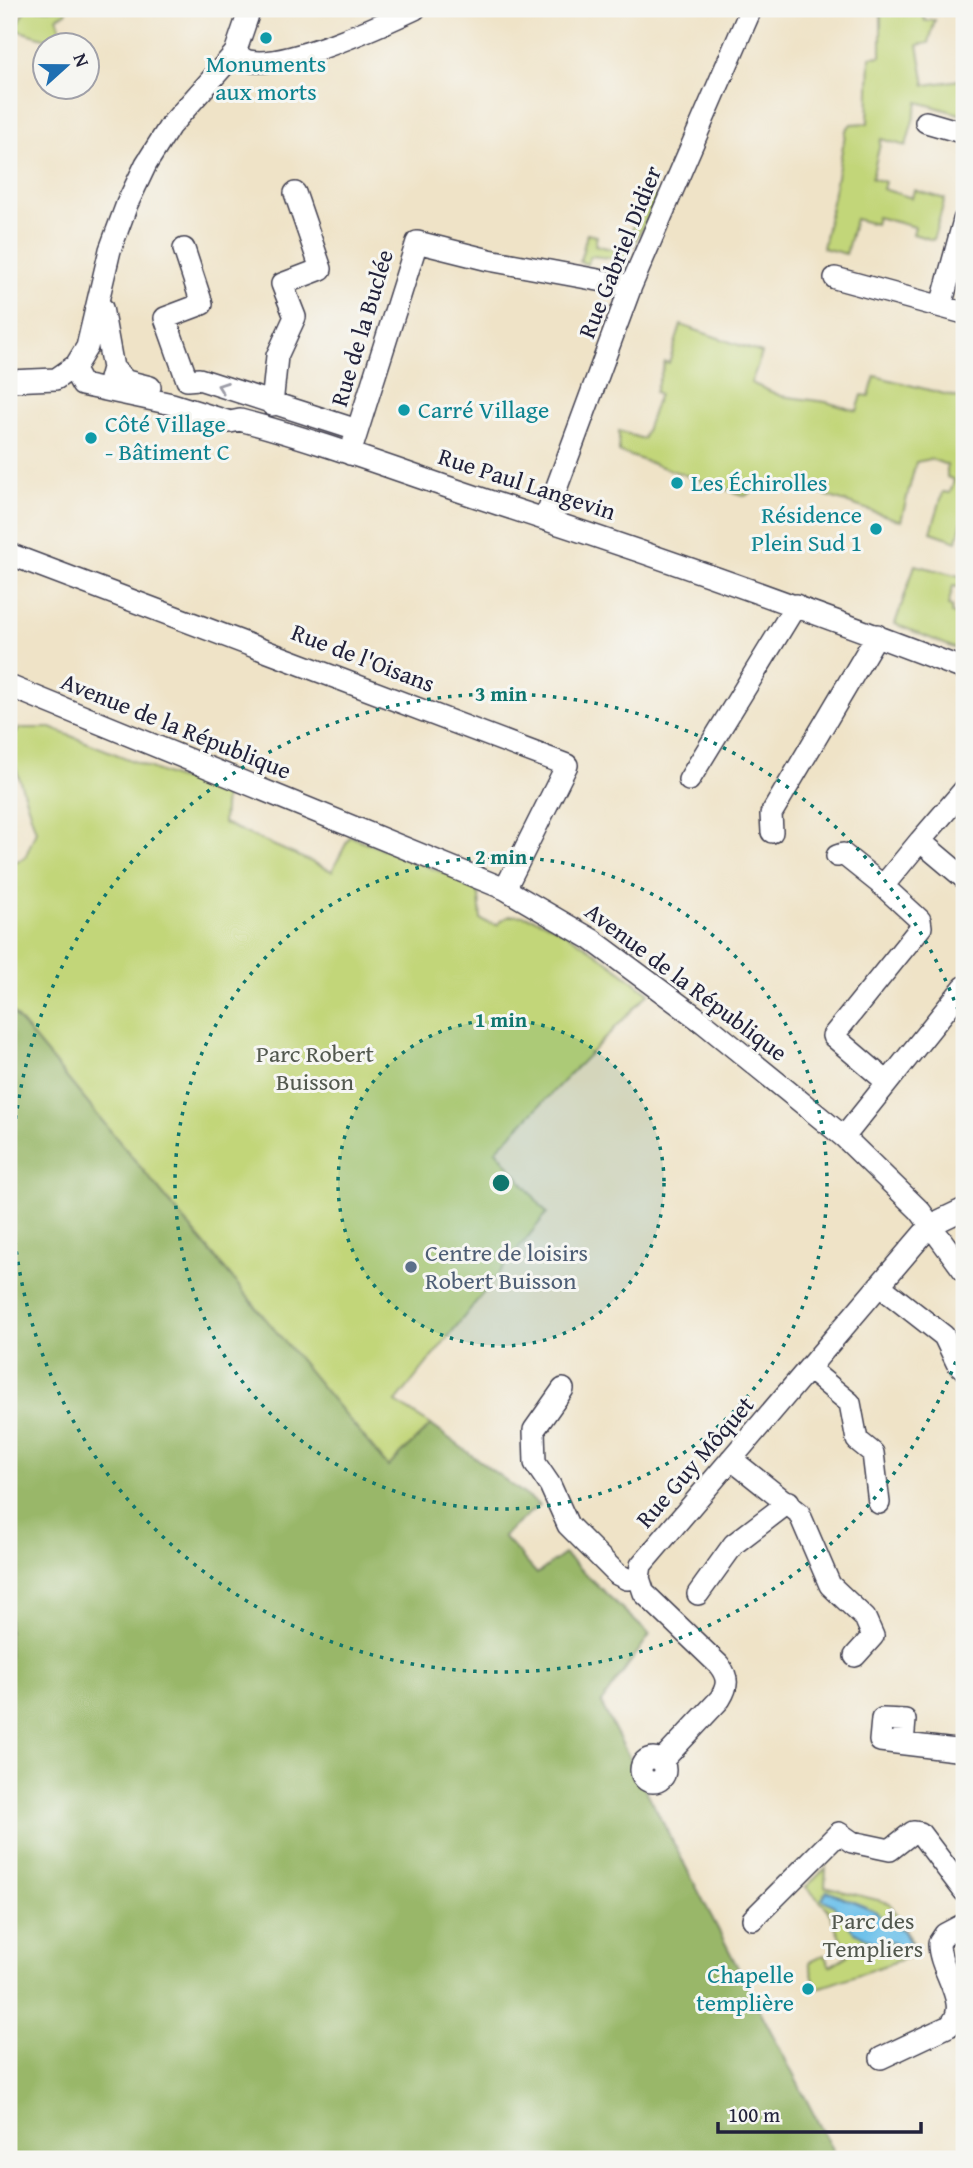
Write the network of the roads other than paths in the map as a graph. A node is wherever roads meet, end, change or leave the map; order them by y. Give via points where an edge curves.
1 (250, 9) edge
2 (415, 9) edge
3 (751, 9) edge
4 (235, 54) junction
5 (926, 122) dead end
6 (964, 133) edge
7 (295, 193) dead end
8 (964, 220) edge
9 (184, 249) dead end
10 (835, 278) dead end
11 (631, 286) junction
12 (101, 292) junction
13 (940, 306) junction
14 (964, 313) edge
15 (78, 361) junction
16 (111, 364) junction
17 (9, 381) edge
18 (38, 381) junction
19 (91, 389) junction
20 (180, 392) junction
21 (272, 405) junction
22 (357, 430) junction
23 (350, 454) junction
24 (545, 519) junction
25 (9, 554) edge
26 (796, 605) junction
27 (877, 635) junction
28 (964, 670) edge
29 (9, 686) edge
30 (690, 780) dead end
31 (964, 790) edge
32 (772, 832) dead end
33 (920, 841) junction
34 (837, 856) dead end
35 (964, 878) edge
36 (883, 886) junction
37 (505, 889) junction
38 (964, 987) edge
39 (887, 1082) junction
40 (844, 1137) junction
41 (964, 1209) edge
42 (931, 1227) junction
43 (964, 1271) edge
44 (880, 1286) junction
45 (809, 1369) junction
46 (964, 1369) edge
47 (563, 1389) dead end
48 (731, 1459) junction
49 (789, 1502) junction
50 (879, 1503) dead end
51 (639, 1578) junction
52 (698, 1594) dead end
53 (855, 1656) dead end
54 (903, 1743) dead end
55 (964, 1751) edge
56 (662, 1762) dead end
57 (964, 1891) edge
58 (753, 1919) dead end
59 (964, 1924) edge
60 (881, 2058) dead end

1 - 4 street
2 - 4 street via 344,40 266,62 247,61
3 - 11 street, Rue Gabriel Didier
4 - 12 street via 170,126 146,164 110,250
5 - 6 street
7 - 21 street via 321,269 282,284 295,317 277,356
8 - 13 street
9 - 20 street via 202,304 165,318 180,369
10 - 13 street
11 - 22 street, Rue de la Buclée via 417,242
11 - 24 street, Rue Gabriel Didier
12 - 15 street via 87,347
12 - 16 street
13 - 14 street
15 - 16 street via 92,351
15 - 18 street via 56,380
15 - 19 street via 77,379
16 - 19 street via 110,380
16 - 20 street, Rue Paul Langevin via 133,384
17 - 18 street
18 - 19 street, Rue Paul Langevin
19 - 20 street, Rue Paul Langevin
21 -> 20 street, Rue de la Buclée via 199,379
20 - 23 street, Rue Paul Langevin via 229,411 240,420
21 - 22 street, Rue de la Buclée
22 - 23 street, Rue de la Buclée
23 - 24 street, Rue Paul Langevin
24 - 26 street, Rue Paul Langevin
25 - 37 street, Rue de l'Oisans via 567,765
26 - 27 street, Rue Paul Langevin
26 - 30 street
27 - 28 street, Rue Paul Langevin
27 - 32 street via 771,814
29 - 37 street, Avenue de la République
31 - 33 street
33 - 35 street
33 - 36 street
34 - 36 street via 843,854
36 - 39 street via 920,920 921,927 833,1036
37 - 40 street, Avenue de la République via 619,959
38 - 39 street
39 - 40 street
40 - 42 street, Avenue de la République via 901,1190
41 - 42 street, Rue Guy Môquet
42 - 43 street, Avenue de la République
42 - 44 street, Rue Guy Môquet
44 - 45 street, Rue Guy Môquet
44 - 46 street via 944,1336
45 - 48 street, Rue Guy Môquet
45 - 50 street via 850,1403 857,1440 873,1453
47 - 51 street via 534,1430 535,1463 551,1485 568,1525 617,1574 626,1580
48 - 49 street
48 - 51 street, Rue Guy Môquet via 641,1565
49 - 52 street via 734,1544
49 - 53 street via 799,1513 830,1586 871,1629 873,1636
51 - 56 street via 647,1597 719,1665 726,1678 720,1699
54 - 55 street
57 - 58 street via 920,1833 913,1832 890,1850 852,1842 839,1833
59 - 60 street via 945,1934 939,1943 941,1961 960,2005 958,2019

